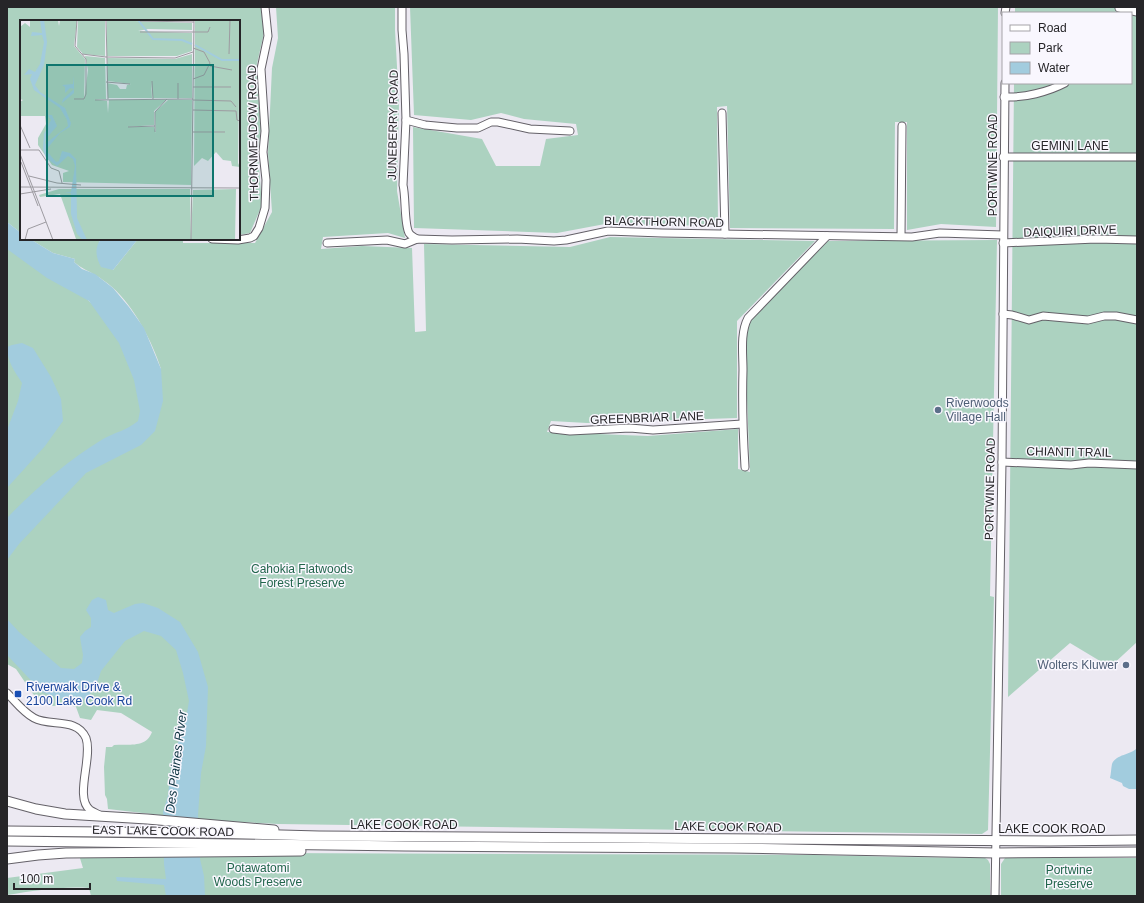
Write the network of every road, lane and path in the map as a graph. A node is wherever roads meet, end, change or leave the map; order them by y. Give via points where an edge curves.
1 (265, 7) edge
2 (402, 7) edge
3 (1119, 9) edge
4 (1137, 12) edge
5 (1005, 84) edge
6 (1063, 84) edge
7 (1004, 97) junction
8 (722, 112) dead end
9 (406, 120) junction
10 (902, 126) dead end
11 (570, 131) dead end
12 (1003, 157) junction
13 (1137, 157) edge
14 (725, 234) junction
15 (1004, 235) junction
16 (827, 236) junction
17 (901, 236) junction
18 (417, 239) junction
19 (240, 240) edge
20 (1137, 240) edge
21 (1003, 243) junction
22 (327, 244) dead end
23 (1003, 314) junction
24 (1137, 320) edge
25 (742, 424) junction
26 (553, 429) dead end
27 (1002, 462) junction
28 (1137, 465) edge
29 (745, 466) dead end
30 (7, 693) edge
31 (7, 801) edge
32 (103, 816) junction
33 (7, 831) edge
34 (1137, 840) edge
35 (7, 841) edge
36 (319, 841) junction
37 (996, 841) junction
38 (158, 848) junction
39 (1137, 852) edge
40 (996, 853) junction
41 (7, 859) edge
42 (995, 896) edge

1 - 19 street, THORNMEADOW ROAD via 268,36 261,69 266,199 257,233 250,238
2 - 9 street, JUNEBERRY ROAD
3 - 4 street
5 - 7 street, PORTWINE ROAD
6 - 7 street via 1028,95
7 - 12 street, PORTWINE ROAD
8 - 14 street
9 - 11 street via 456,128 478,128 498,122 530,129
9 - 18 street, JUNEBERRY ROAD via 403,185 406,222 409,233
10 - 17 street
12 - 13 street, GEMINI LANE
12 - 15 street, PORTWINE ROAD
14 - 16 street, BLACKTHORN ROAD
14 - 18 street, BLACKTHORN ROAD via 608,231 554,241
15 - 17 street, BLACKTHORN ROAD via 940,233
15 - 21 street, PORTWINE ROAD
16 - 17 street, BLACKTHORN ROAD
16 - 25 street via 744,325
18 - 22 street, BLACKTHORN ROAD via 405,244 386,240
20 - 21 street, DAIQUIRI DRIVE
21 - 23 street, PORTWINE ROAD
23 - 24 street via 1029,320 1043,316 1088,320 1116,316
23 - 27 street, PORTWINE ROAD
25 - 26 street, GREENBRIAR LANE via 653,430
25 - 29 street
27 - 28 street, CHIANTI TRAIL
27 - 37 street, PORTWINE ROAD
30 - 32 street via 35,718 69,724 79,729 86,738 84,799 90,809
31 - 32 main road via 65,814
32 - 36 main road via 308,832
33 - 36 main road, EAST LAKE COOK ROAD via 203,833
34 - 37 main road, LAKE COOK ROAD
35 - 38 main road, EAST LAKE COOK ROAD
36 - 37 main road, LAKE COOK ROAD
36 - 38 main road via 304,851
36 - 40 main road, LAKE COOK ROAD
37 - 40 street, PORTWINE ROAD
38 - 41 main road via 38,854
39 - 40 main road, LAKE COOK ROAD
40 - 42 street, PORTWINE ROAD

